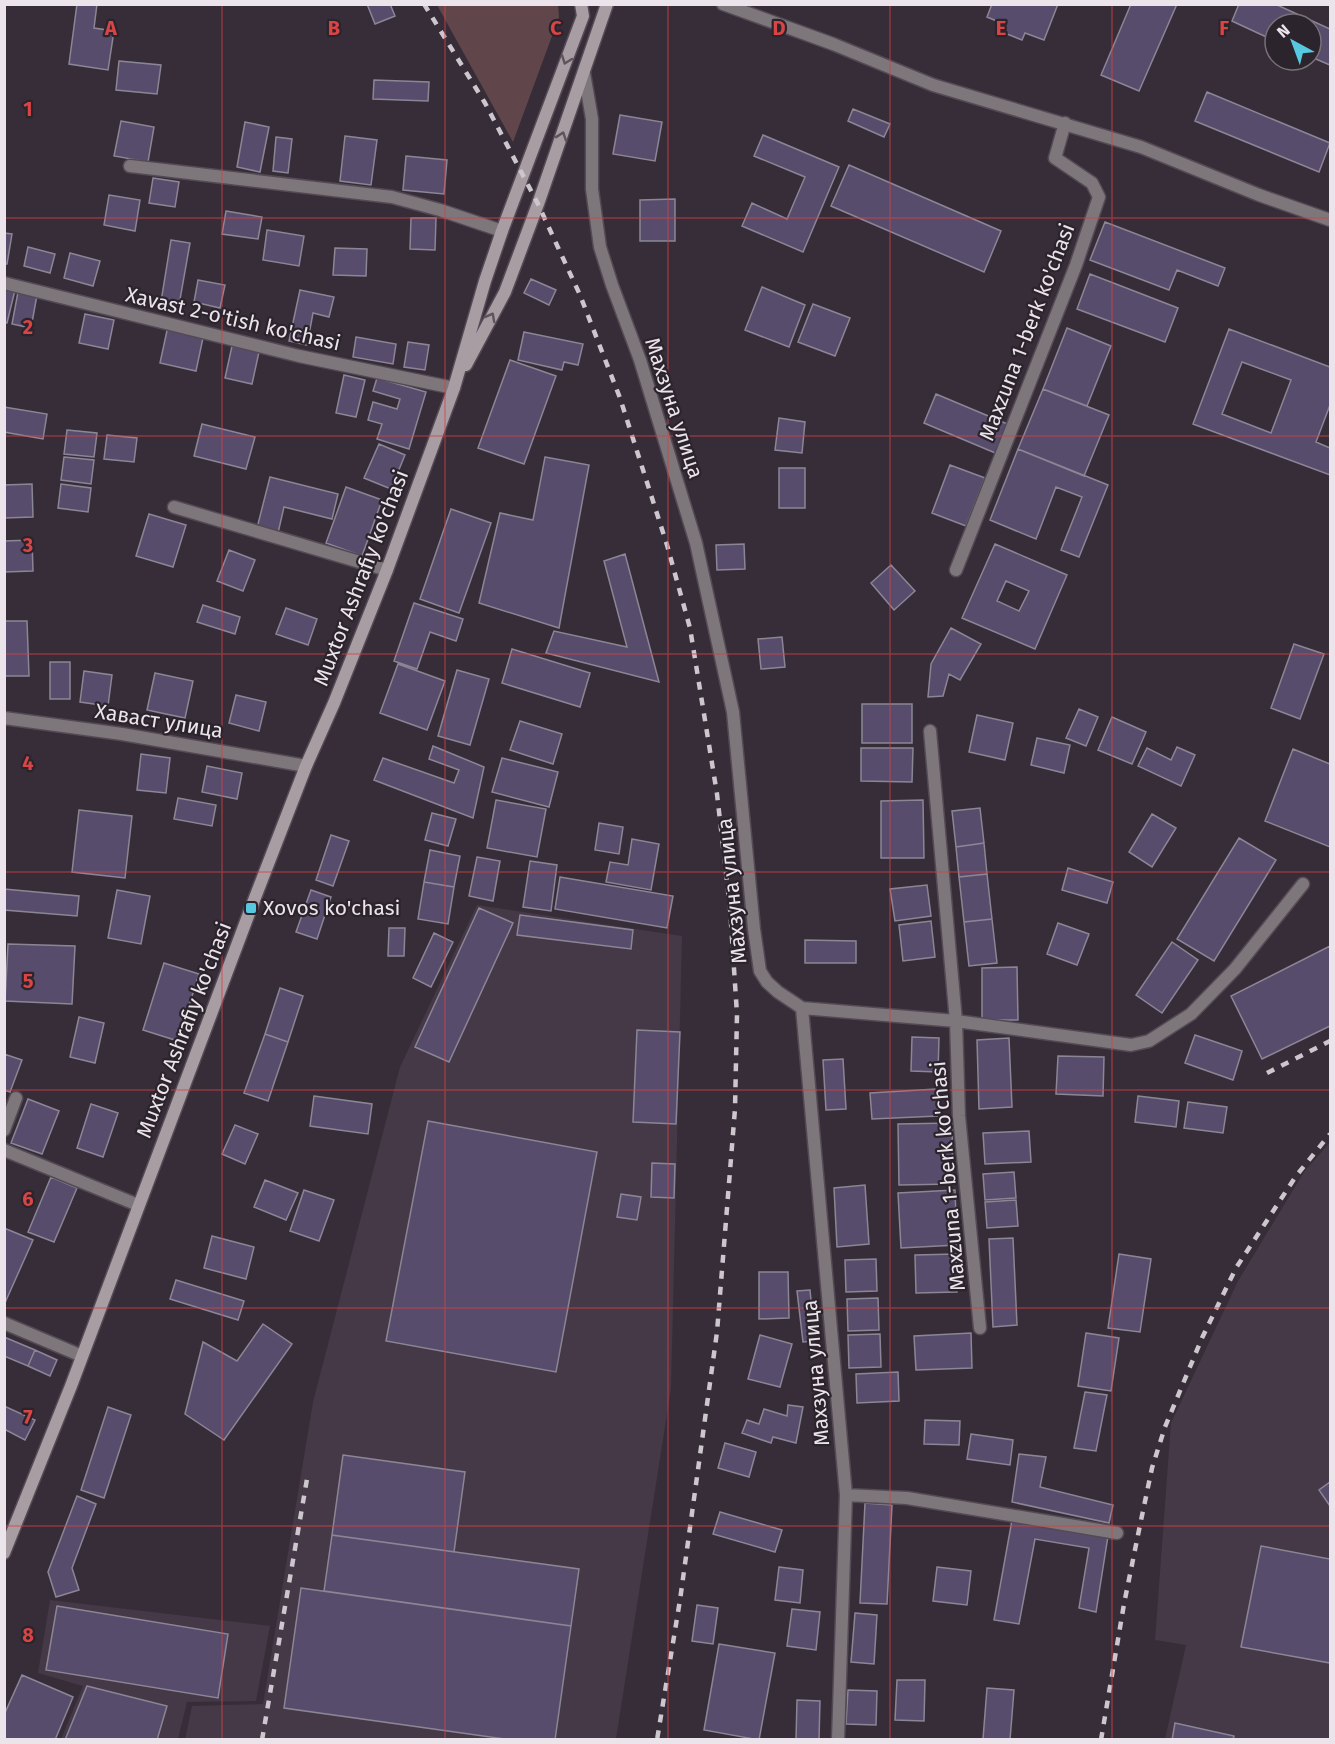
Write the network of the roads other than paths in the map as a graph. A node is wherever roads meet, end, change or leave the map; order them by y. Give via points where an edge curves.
1 (607, 4) edge
2 (723, 4) edge
3 (581, 8) edge
4 (584, 73) junction
5 (1065, 123) junction
6 (130, 166) dead end
7 (1330, 220) edge
8 (502, 231) junction
9 (4, 283) edge
10 (454, 388) junction
11 (174, 507) dead end
12 (387, 570) junction
13 (956, 570) dead end
14 (4, 718) edge
15 (930, 731) dead end
16 (306, 766) junction
17 (1304, 884) dead end
18 (802, 1008) junction
19 (956, 1021) junction
20 (16, 1098) dead end
21 (4, 1130) edge
22 (4, 1150) edge
23 (138, 1205) junction
24 (4, 1323) edge
25 (980, 1328) dead end
26 (82, 1356) junction
27 (846, 1495) junction
28 (1117, 1533) dead end
29 (4, 1553) edge
30 (838, 1740) edge

1 - 4 main road, Muxtor Ashrafiy ko'chasi
2 - 5 street via 933,85
3 -> 8 main road, Muxtor Ashrafiy ko'chasi
10 -> 4 main road, Muxtor Ashrafiy ko'chasi via 505,292
4 - 18 street, Махзуна улица via 592,119 592,189 600,247 640,360 696,543 733,712 760,971 778,992
5 - 7 street via 1141,147
5 - 13 street, Maxzuna 1-berk ko'chasi via 1055,158 1092,183 1099,197 1076,266
6 - 8 street via 392,197
8 - 10 main road, Muxtor Ashrafiy ko'chasi
9 - 10 street, Xavast 2-o'tish ko'chasi via 299,356
10 - 12 main road, Muxtor Ashrafiy ko'chasi
11 - 12 street
12 - 16 main road, Muxtor Ashrafiy ko'chasi
14 - 16 street, Хаваст улица
15 - 19 street, Maxzuna 1-berk ko'chasi
16 - 23 main road, Muxtor Ashrafiy ko'chasi
17 - 19 street via 1213,993 1191,1014 1149,1041 1131,1045
18 - 19 street
18 - 27 street, Махзуна улица
19 - 25 street, Maxzuna 1-berk ko'chasi via 959,1116
20 - 21 street
22 - 23 street
23 - 26 main road, Muxtor Ashrafiy ko'chasi
24 - 26 street
26 - 29 main road, Muxtor Ashrafiy ko'chasi
27 - 28 street via 907,1498
27 - 30 street, Махзуна улица

